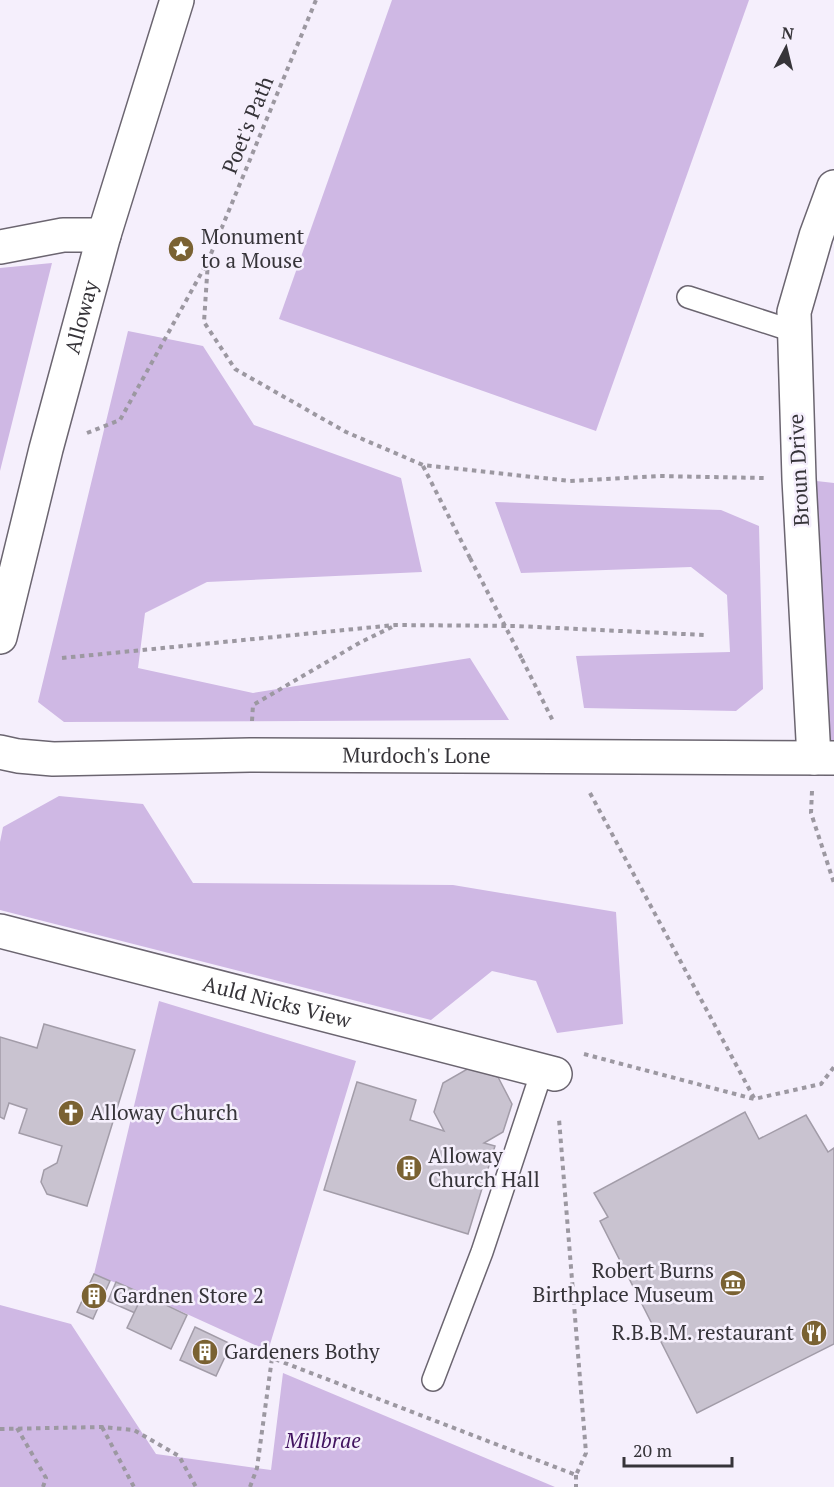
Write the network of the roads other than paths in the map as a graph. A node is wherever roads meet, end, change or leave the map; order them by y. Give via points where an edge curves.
1 (177, 0) edge
2 (834, 187) edge
3 (104, 235) junction
4 (0, 247) edge
5 (688, 297) dead end
6 (793, 331) junction
7 (0, 637) edge
8 (0, 752) edge
9 (824, 758) edge
10 (0, 932) edge
11 (549, 1073) joint
12 (434, 1380) dead end

1 - 3 street, Alloway
2 - 6 street, Broun Drive via 794,312
3 - 4 street via 63,235
3 - 7 street, Alloway
5 - 6 lane
6 - 9 street, Broun Drive via 799,479
8 - 9 street, Murdoch's Lone via 52,759 250,755
10 - 11 street, Auld Nicks View
11 - 12 lane

